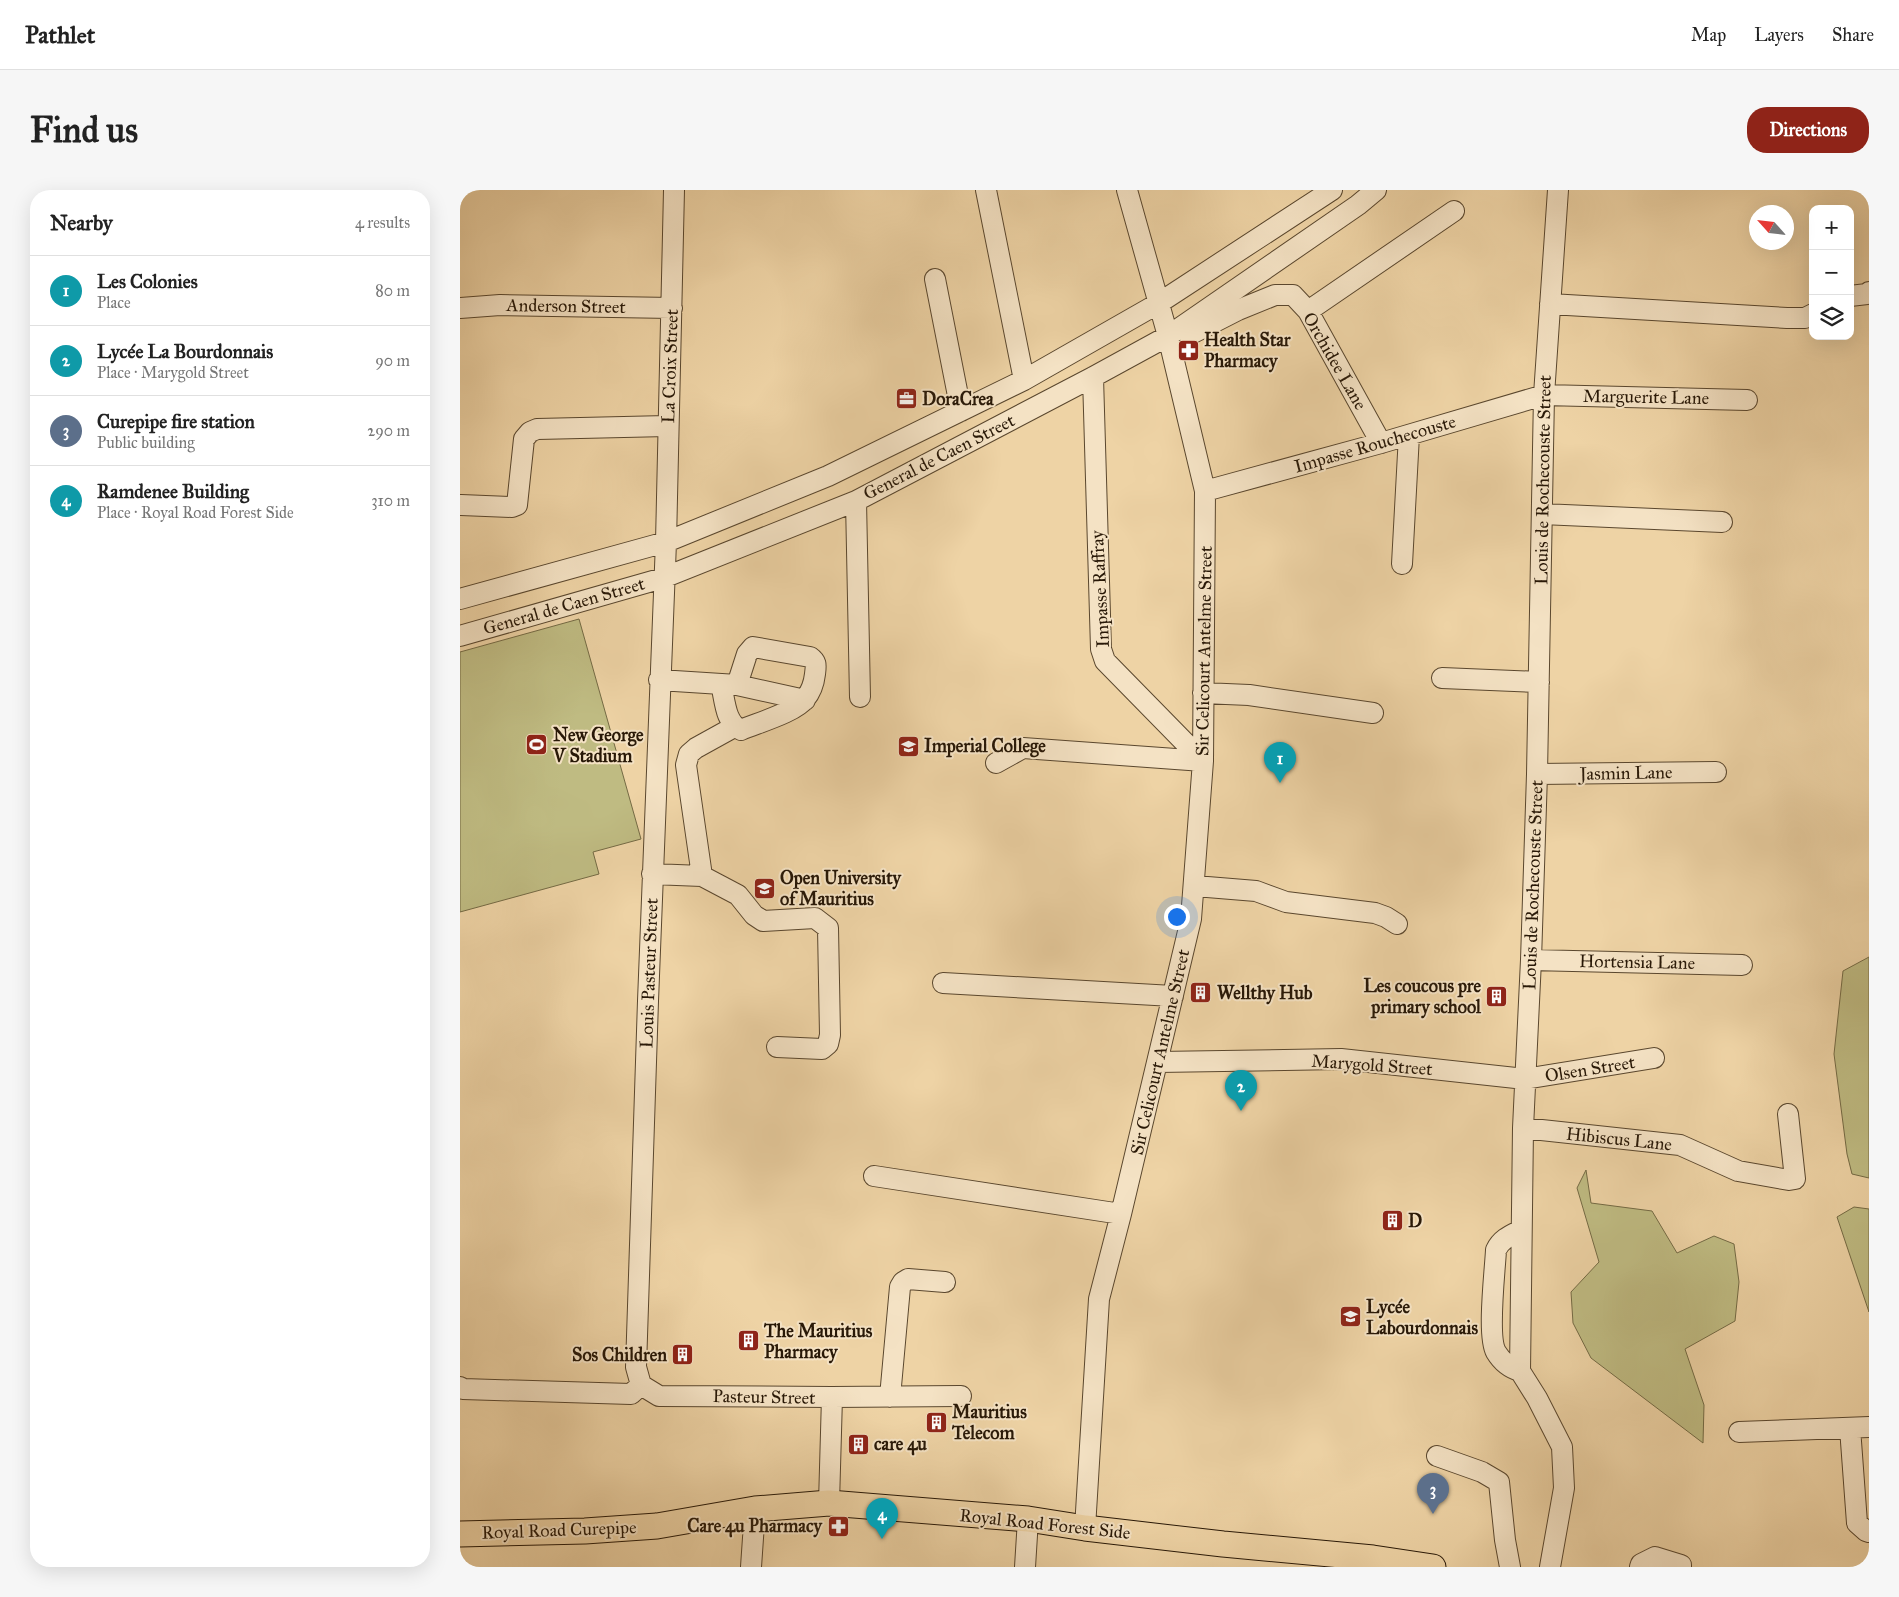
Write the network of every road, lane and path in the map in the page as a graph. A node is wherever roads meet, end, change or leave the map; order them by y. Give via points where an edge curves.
1 (674, 190) edge
2 (986, 190) edge
3 (1127, 190) edge
4 (1332, 190) edge
5 (1376, 190) edge
6 (1558, 190) edge
7 (1454, 211) dead end
8 (935, 279) dead end
9 (1869, 292) edge
10 (1854, 296) edge
11 (1159, 303) junction
12 (1550, 304) junction
13 (460, 308) edge
14 (672, 308) junction
15 (1308, 311) junction
16 (1809, 316) edge
17 (1169, 340) junction
18 (1093, 377) junction
19 (1024, 380) junction
20 (1544, 395) junction
21 (1747, 400) dead end
22 (961, 410) junction
23 (667, 426) junction
24 (1409, 435) junction
25 (1381, 443) junction
26 (1206, 491) junction
27 (856, 501) junction
28 (461, 505) dead end
29 (1542, 514) junction
30 (1722, 522) dead end
31 (666, 542) junction
32 (1402, 564) dead end
33 (663, 578) junction
34 (460, 599) edge
35 (460, 636) edge
36 (1442, 678) dead end
37 (660, 680) junction
38 (1539, 682) junction
39 (729, 684) junction
40 (1203, 693) junction
41 (860, 697) dead end
42 (805, 700) junction
43 (1374, 713) dead end
44 (734, 727) junction
45 (1202, 761) junction
46 (996, 762) dead end
47 (1716, 772) dead end
48 (1537, 774) junction
49 (652, 874) junction
50 (702, 876) junction
51 (1195, 886) junction
52 (1397, 924) dead end
53 (1531, 960) junction
54 (1742, 965) dead end
55 (943, 983) dead end
56 (1173, 996) junction
57 (777, 1047) dead end
58 (1654, 1058) dead end
59 (1158, 1062) junction
60 (1525, 1079) junction
61 (1788, 1114) dead end
62 (1522, 1128) junction
63 (874, 1176) dead end
64 (1121, 1214) junction
65 (1522, 1230) junction
66 (945, 1282) dead end
67 (1520, 1371) junction
68 (639, 1376) junction
69 (460, 1387) edge
70 (961, 1396) dead end
71 (832, 1397) junction
72 (890, 1397) junction
73 (1860, 1428) edge
74 (1739, 1432) dead end
75 (1436, 1456) dead end
76 (830, 1503) junction
77 (755, 1509) junction
78 (1028, 1519) junction
79 (657, 1526) joint
80 (1086, 1528) junction
81 (1869, 1532) edge
82 (460, 1534) edge
83 (1324, 1560) edge
84 (1372, 1563) edge
85 (750, 1567) edge
86 (1025, 1567) edge
87 (1433, 1567) edge
88 (1510, 1567) edge
89 (1550, 1567) edge
90 (1640, 1567) edge
91 (1682, 1567) edge

1 - 14 street, La Croix Street
2 - 19 street
3 - 11 street, Sir Celicourt Antelme Street
4 - 11 street, General de Caen Street
5 - 17 street, General de Caen Street
6 - 12 street, Louis de Rochecouste Street
7 - 15 street
8 - 22 street
9 - 10 street
11 - 17 street, Sir Celicourt Antelme Street
11 - 19 street, General de Caen Street
12 - 16 street via 1786,318
12 - 20 street, Louis de Rochecouste Street
13 - 14 street, Anderson Street via 500,305
14 - 23 street, La Croix Street
15 - 17 street, Orchidee Lane via 1293,295 1275,294
15 - 25 street, Orchidee Lane
17 - 18 street, General de Caen Street
17 - 26 street, Sir Celicourt Antelme Street
18 - 27 street, General de Caen Street
18 - 45 street, Impasse Raffray via 1101,649 1105,662
19 - 22 street, General de Caen Street
20 - 21 street, Marguerite Lane
20 - 24 street, Impasse Rouchecouste
20 - 29 street, Louis de Rochecouste Street
22 - 31 street, General de Caen Street via 828,476
23 - 28 street via 537,429 524,439 517,505
23 - 31 street, La Croix Street
24 - 25 street, Impasse Rouchecouste
24 - 32 street
25 - 26 street, Impasse Rouchecouste
26 - 40 street, Sir Celicourt Antelme Street
27 - 33 street, General de Caen Street
27 - 41 street
29 - 30 street
29 - 38 street, Louis de Rochecouste Street
31 - 33 street, La Croix Street
31 - 34 street, General de Caen Street
33 - 35 street, General de Caen Street
33 - 37 street, Louis Pasteur Street
36 - 38 street
37 - 39 street
37 - 49 street, Louis Pasteur Street
38 - 48 street, Louis de Rochecouste Street
39 - 42 street
39 - 42 street via 752,647 810,657 816,664 813,686
39 - 44 street via 730,722
40 - 43 street via 1249,695
40 - 45 street, Sir Celicourt Antelme Street
42 - 44 street via 797,707 741,730
44 - 50 street via 696,748 689,754 686,765
45 - 46 street via 1022,748
45 - 51 street, Sir Celicourt Antelme Street
47 - 48 street, Jasmin Lane
48 - 53 street, Louis de Rochecouste Street
49 - 50 street
49 - 68 street, Louis Pasteur Street
50 - 57 street via 738,895 763,921 815,918 828,928 828,1044 822,1049
51 - 52 street via 1256,891 1286,902 1375,913
51 - 56 street, Sir Celicourt Antelme Street via 1191,919
53 - 54 street, Hortensia Lane
53 - 60 street, Louis de Rochecouste Street
55 - 56 street
56 - 59 street, Sir Celicourt Antelme Street
58 - 60 street, Olsen Street
59 - 60 street, Marygold Street via 1341,1059
59 - 64 street, Sir Celicourt Antelme Street
60 - 62 street, Louis de Rochecouste Street
61 - 62 street, Hibiscus Lane via 1795,1179 1789,1180 1738,1171 1680,1145
62 - 65 street, Louis de Rochecouste Street
63 - 64 street
64 - 80 street, Sir Celicourt Antelme Street via 1099,1299
65 - 67 street, Louis de Rochecouste Street
65 - 67 street via 1508,1236 1496,1250 1492,1333 1495,1351 1506,1364
66 - 72 street via 908,1279 900,1287
67 - 89 street via 1562,1447 1564,1488
68 - 69 street via 631,1394
68 - 71 street, Pasteur Street via 658,1396
70 - 72 street
71 - 72 street
71 - 76 street, Pasteur Street
73 - 74 street
73 - 81 street via 1857,1523
75 - 88 street via 1482,1472 1499,1482
76 - 77 main road, Royal Road Forest Side
76 - 78 main road, Royal Road Forest Side
77 - 79 main road, Royal Road Forest Side
77 - 85 street
78 - 80 main road, Royal Road Forest Side
78 - 86 street
79 - 82 main road, Royal Road Curepipe
80 - 83 main road, Royal Road Forest Side
83 - 84 main road, Royal Road Forest Side
84 - 87 main road, Royal Road Forest Side
90 - 91 street via 1655,1558

